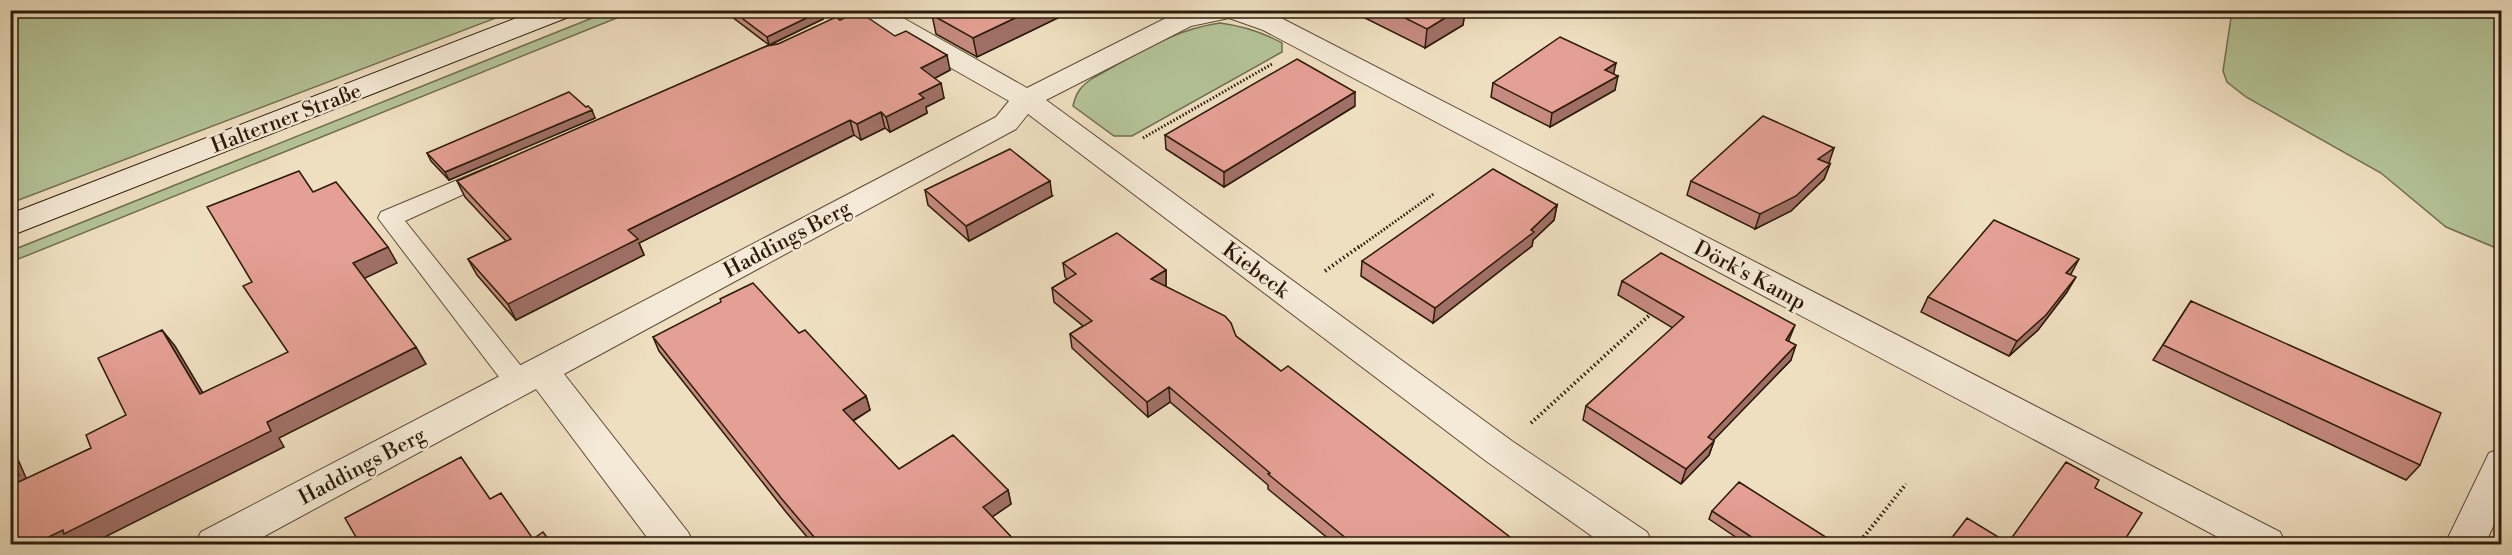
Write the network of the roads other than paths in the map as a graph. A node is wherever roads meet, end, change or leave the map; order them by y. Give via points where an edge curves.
1 (562, 10) edge
2 (1231, 10) edge
3 (861, 13) edge
4 (1026, 99) junction
5 (510, 165) edge
6 (10, 226) edge
7 (530, 376) junction
8 (2502, 463) edge
9 (215, 544) edge
10 (674, 544) edge
11 (1633, 544) edge
12 (2266, 544) edge
13 (2465, 544) edge

1 - 6 street, Halterner Straße
2 - 4 street, Dörk's Kamp via 1183,21
2 - 12 street, Dörk's Kamp via 1272,24
3 - 4 street, Kiebeck
4 - 7 street, Haddings Berg via 1006,123
4 - 11 street, Kiebeck via 1499,452
5 - 7 lane via 390,218
7 - 9 street, Haddings Berg
7 - 10 street
8 - 13 street

